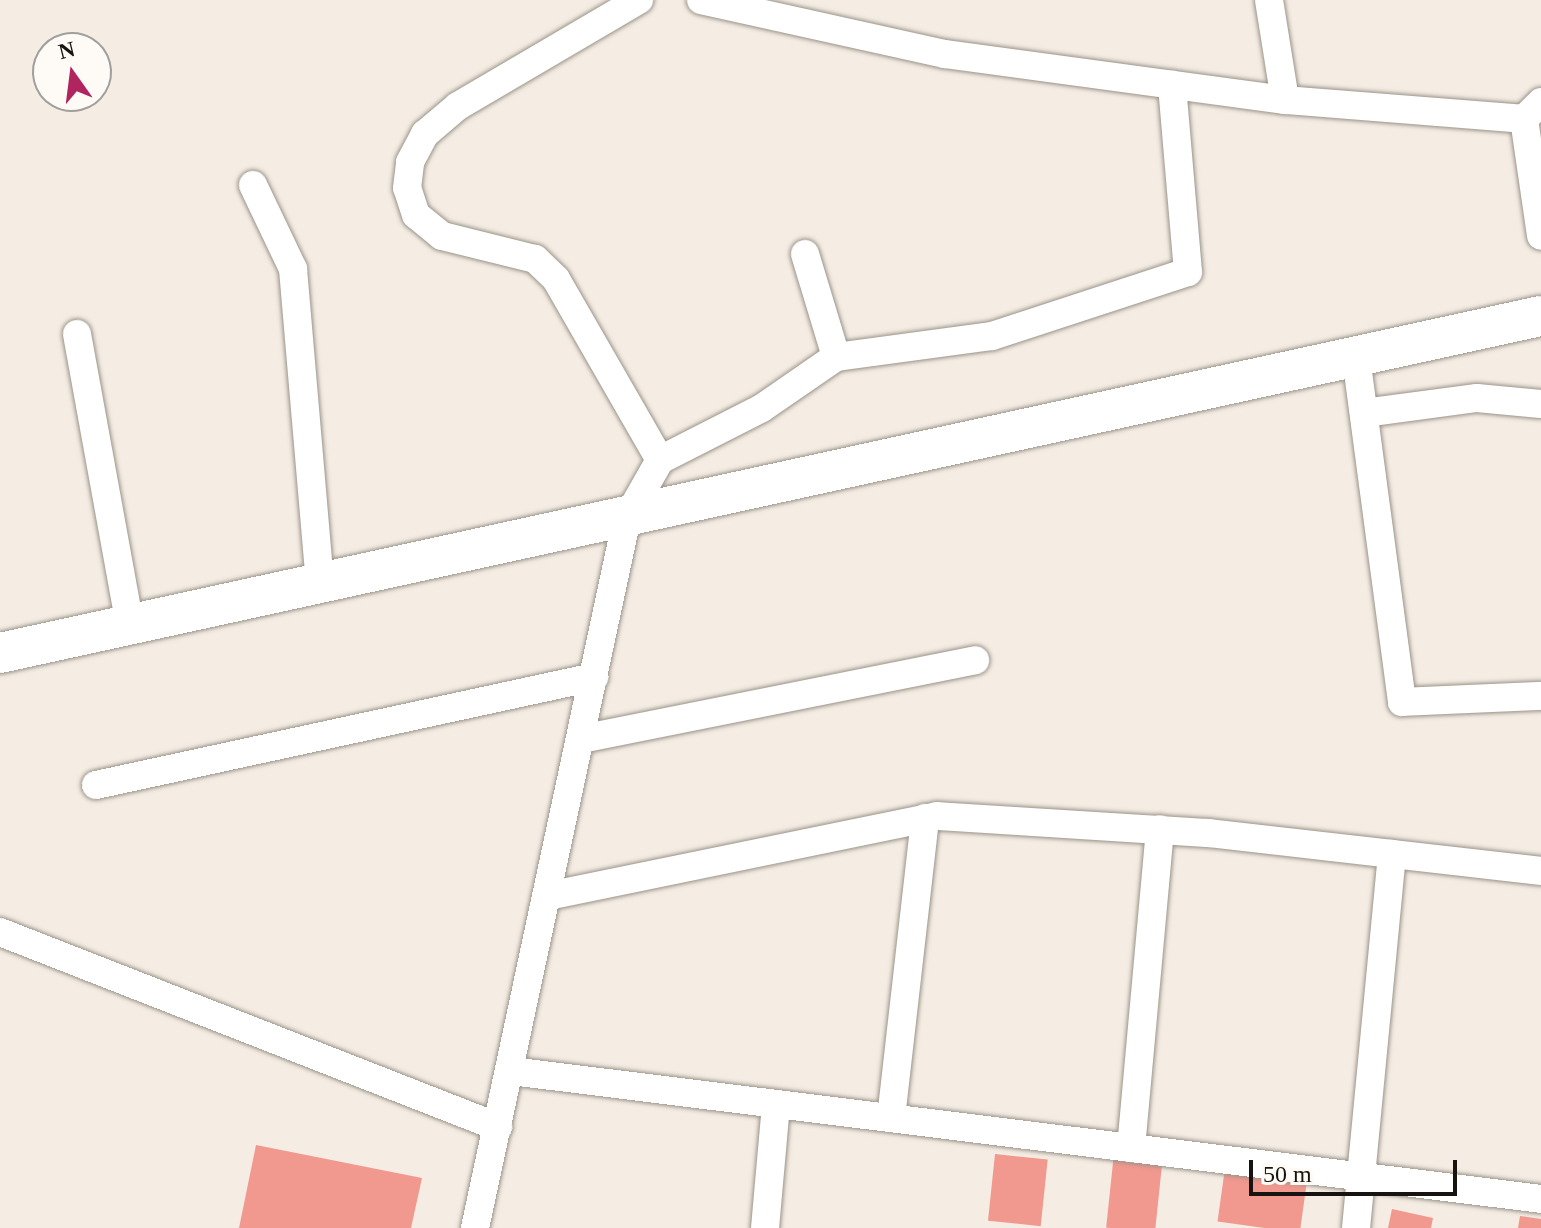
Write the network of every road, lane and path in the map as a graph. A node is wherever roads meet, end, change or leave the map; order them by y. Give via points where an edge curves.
1 (639, 0) edge
2 (701, 0) edge
3 (1269, 0) edge
4 (1172, 85) junction
5 (1285, 100) junction
6 (1532, 111) edge
7 (253, 185) dead end
8 (1541, 236) edge
9 (805, 254) dead end
10 (1541, 316) edge
11 (77, 334) dead end
12 (836, 357) junction
13 (1356, 357) junction
14 (1541, 404) edge
15 (1364, 413) junction
16 (660, 460) junction
17 (627, 518) junction
18 (320, 584) junction
19 (130, 625) junction
20 (0, 653) edge
21 (975, 660) dead end
22 (594, 677) junction
23 (1541, 696) edge
24 (581, 739) junction
25 (96, 785) dead end
26 (925, 818) junction
27 (1160, 829) junction
28 (1392, 854) junction
29 (1541, 871) edge
30 (548, 896) junction
31 (0, 932) edge
32 (511, 1071) junction
33 (776, 1104) junction
34 (891, 1118) junction
35 (498, 1127) junction
36 (1131, 1148) junction
37 (1362, 1177) junction
38 (1541, 1199) edge
39 (475, 1228) edge
40 (765, 1228) edge
41 (1356, 1228) edge

1 - 16 street via 458,106 425,134 407,188 416,215 442,236 509,249 556,279
2 - 4 street via 945,54
3 - 5 street
4 - 5 street
4 - 12 street via 1188,272 992,336
5 - 6 street
6 - 8 street
7 - 18 street via 293,269
9 - 12 street
10 - 13 street
11 - 19 street
12 - 16 street via 762,408
13 - 15 street
13 - 17 street
14 - 15 street via 1477,398
15 - 23 street via 1402,702
16 - 17 street
17 - 18 street
17 - 22 street
18 - 19 street
19 - 20 street
21 - 24 street
22 - 24 street
22 - 25 street
24 - 30 street
26 - 27 street via 1031,817
26 - 30 street
26 - 34 street
27 - 28 street
27 - 36 street
28 - 29 street
28 - 37 street
30 - 32 street
31 - 35 street
32 - 33 street
32 - 35 street
33 - 34 street
33 - 40 street
34 - 36 street
35 - 39 street
36 - 37 street
37 - 38 street
37 - 41 street

